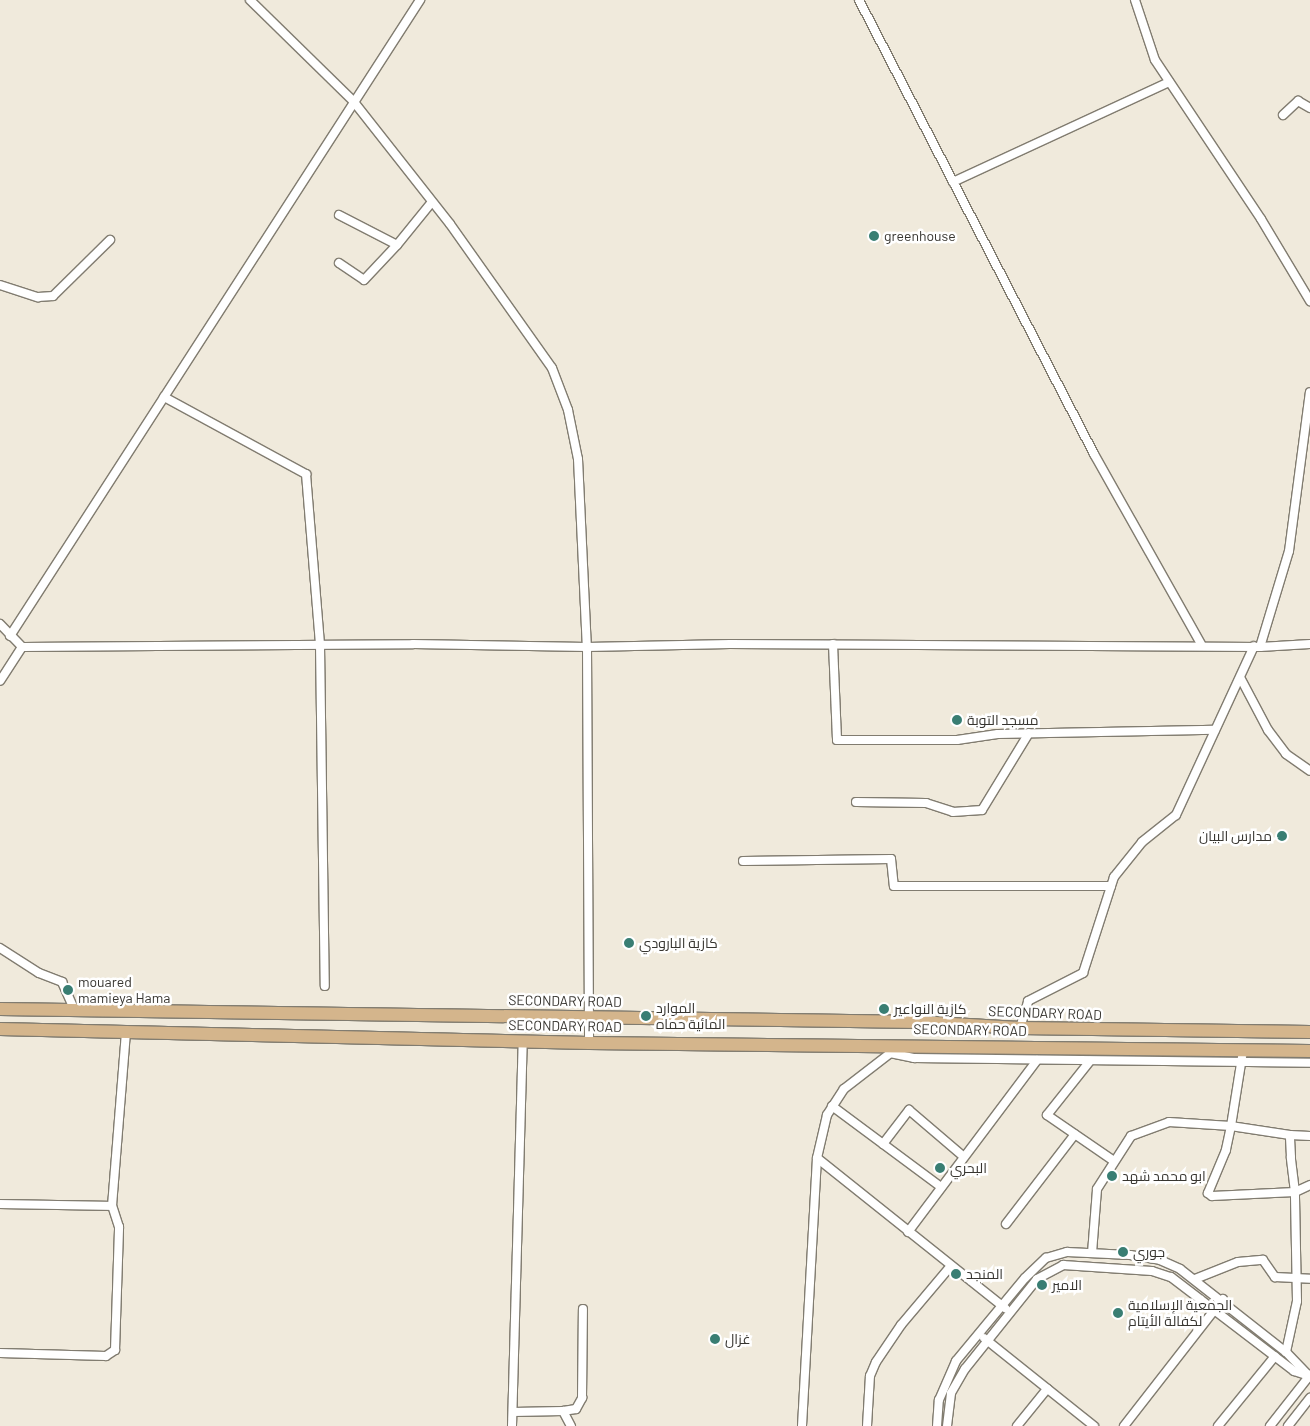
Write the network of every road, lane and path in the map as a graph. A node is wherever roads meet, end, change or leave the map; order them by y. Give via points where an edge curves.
1 (250, 0) edge
2 (420, 0) edge
3 (859, 0) edge
4 (1135, 0) edge
5 (1169, 82) junction
6 (354, 102) junction
7 (1310, 108) edge
8 (1283, 115) dead end
9 (953, 182) junction
10 (432, 202) junction
11 (340, 215) dead end
12 (110, 240) dead end
13 (397, 245) junction
14 (340, 263) dead end
15 (0, 285) edge
16 (1310, 301) edge
17 (1310, 392) edge
18 (164, 397) junction
19 (0, 624) edge
20 (10, 636) junction
21 (320, 644) junction
22 (833, 644) junction
23 (1201, 644) junction
24 (1310, 644) edge
25 (22, 647) junction
26 (587, 647) junction
27 (1257, 647) junction
28 (1241, 679) junction
29 (0, 681) edge
30 (1215, 730) junction
31 (1029, 733) junction
32 (1310, 771) edge
33 (856, 802) dead end
34 (743, 861) dead end
35 (1111, 886) junction
36 (0, 948) edge
37 (325, 986) dead end
38 (0, 1009) edge
39 (74, 1009) junction
40 (589, 1017) junction
41 (1020, 1028) junction
42 (0, 1029) edge
43 (126, 1030) junction
44 (1310, 1032) edge
45 (523, 1041) junction
46 (589, 1043) junction
47 (903, 1044) junction
48 (1310, 1051) edge
49 (890, 1053) junction
50 (1242, 1056) junction
51 (1037, 1060) junction
52 (1090, 1061) junction
53 (1310, 1063) edge
54 (832, 1106) junction
55 (1231, 1126) junction
56 (1075, 1134) junction
57 (1290, 1135) junction
58 (1310, 1136) edge
59 (883, 1144) junction
60 (964, 1157) junction
61 (817, 1158) junction
62 (1114, 1161) junction
63 (1310, 1185) edge
64 (941, 1187) junction
65 (1295, 1192) junction
66 (0, 1204) edge
67 (112, 1206) junction
68 (1006, 1224) dead end
69 (908, 1232) junction
70 (1092, 1253) junction
71 (950, 1267) junction
72 (1296, 1276) junction
73 (1310, 1278) edge
74 (1195, 1279) junction
75 (1222, 1300) junction
76 (1002, 1306) junction
77 (583, 1309) dead end
78 (1216, 1310) junction
79 (1010, 1312) junction
80 (979, 1333) junction
81 (987, 1342) junction
82 (1286, 1352) junction
83 (0, 1353) edge
84 (1275, 1356) junction
85 (1310, 1376) edge
86 (1048, 1390) junction
87 (1310, 1398) edge
88 (563, 1411) junction
89 (512, 1412) junction
90 (512, 1426) edge
91 (571, 1426) edge
92 (802, 1426) edge
93 (867, 1426) edge
94 (937, 1426) edge
95 (947, 1426) edge
96 (1017, 1426) edge
97 (1094, 1426) edge
98 (1124, 1426) edge
99 (1218, 1426) edge
100 (1270, 1426) edge
101 (1288, 1426) edge

1 - 6 street
2 - 6 street
3 - 9 street
4 - 5 street via 1155,60
5 - 9 street
5 - 16 street via 1261,219
6 - 10 street
6 - 18 street
7 - 8 street via 1298,101
9 - 23 street via 1094,454
10 - 13 street
10 - 26 street via 552,368 568,410 578,459
11 - 13 street
12 - 15 street via 53,296 38,297
13 - 14 street via 364,280
17 - 27 street via 1290,551
18 - 20 street
18 - 21 street via 306,474
19 - 20 street
20 - 25 street
21 - 25 street
21 - 26 street
21 - 37 street
22 - 23 street
22 - 26 street
22 - 31 street via 837,740 957,740
23 - 27 street
24 - 27 street
25 - 29 street
26 - 40 street
27 - 28 street
28 - 30 street
28 - 32 street via 1268,730 1286,754
30 - 31 street
30 - 35 street via 1176,815 1142,842 1114,877
31 - 33 street via 982,810 953,812 926,803
34 - 35 street via 891,859 894,886
35 - 41 street via 1083,973 1028,1000
36 - 39 street via 39,973 62,982
38 - 39 main road, SECONDARY ROAD
39 - 40 main road, SECONDARY ROAD
40 - 41 main road, SECONDARY ROAD via 919,1022
40 - 46 street
41 - 44 main road, SECONDARY ROAD
42 - 43 main road, SECONDARY ROAD
43 - 45 main road, SECONDARY ROAD
43 - 67 street
45 - 46 main road, SECONDARY ROAD
45 - 89 street
46 - 47 main road, SECONDARY ROAD
47 - 49 street
47 - 50 main road, SECONDARY ROAD
48 - 50 main road, SECONDARY ROAD
49 - 51 street via 914,1058
49 - 54 street via 844,1089
50 - 52 street
50 - 53 street
50 - 55 street
51 - 52 street
51 - 60 street
52 - 56 street via 1048,1115
54 - 59 street
54 - 61 street
55 - 57 street
55 - 62 street via 1169,1122 1131,1136
55 - 65 street via 1226,1150 1208,1193 1212,1196
56 - 62 street
56 - 68 street
57 - 58 street
57 - 65 street
59 - 60 street via 909,1110
59 - 64 street
60 - 64 street
61 - 69 street
61 - 92 street
62 - 70 street via 1097,1188
63 - 65 street
64 - 69 street
65 - 72 street
66 - 67 street
67 - 83 street via 119,1227 115,1350 106,1356
69 - 71 street
70 - 74 street via 1160,1260
70 - 76 street via 1066,1252 1046,1258
71 - 76 street
71 - 93 street via 901,1325 876,1362 870,1376
72 - 73 street
72 - 74 street via 1275,1277 1263,1260 1238,1262
72 - 82 street via 1297,1301
74 - 75 street
75 - 78 street
75 - 82 street
76 - 79 street
76 - 80 street
77 - 88 street via 582,1398 576,1409
78 - 79 street via 1171,1277 1152,1271 1063,1265 1037,1279
78 - 84 street
78 - 98 street
79 - 81 street
80 - 81 street
80 - 94 street via 945,1380
81 - 86 street
81 - 95 street via 951,1393
82 - 85 street
84 - 85 street via 1294,1371
84 - 99 street
85 - 100 street
86 - 96 street
86 - 97 street
87 - 101 street
88 - 89 street
88 - 91 street
89 - 90 street

